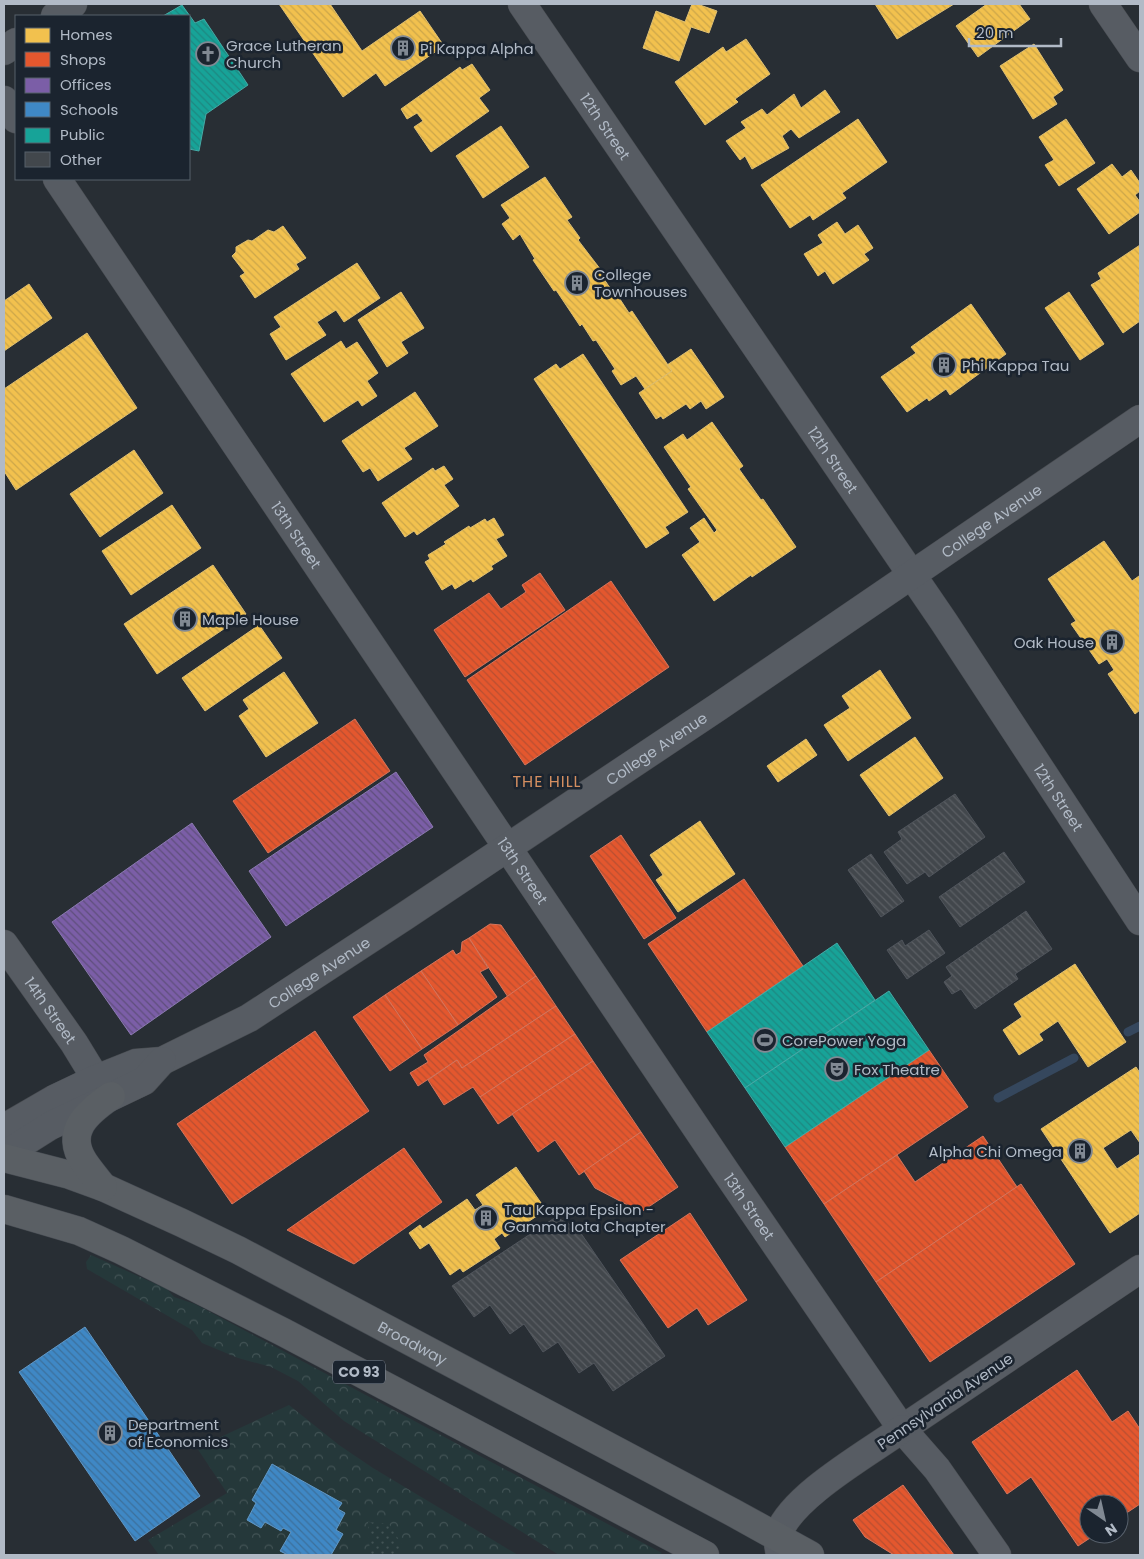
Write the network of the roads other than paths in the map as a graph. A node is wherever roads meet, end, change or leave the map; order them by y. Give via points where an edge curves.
1 (73, 4) edge
2 (522, 4) edge
3 (1103, 4) edge
4 (56, 15) edge
5 (15, 43) edge
6 (4, 51) edge
7 (1140, 58) edge
8 (4, 100) edge
9 (15, 117) edge
10 (58, 180) edge
11 (1140, 419) edge
12 (911, 574) junction
13 (507, 848) junction
14 (1140, 921) edge
15 (4, 944) edge
16 (104, 1087) junction
17 (4, 1128) edge
18 (4, 1156) edge
19 (104, 1187) junction
20 (4, 1209) edge
21 (1140, 1269) edge
22 (902, 1429) junction
23 (779, 1547) edge
24 (704, 1555) edge
25 (810, 1555) edge
26 (997, 1555) edge

1 - 4 street
2 - 12 street, 12th Street
3 - 7 street
5 - 6 street
8 - 9 street
10 - 13 street, 13th Street
11 - 12 street, College Avenue
12 - 13 street, College Avenue
12 - 14 street, 12th Street
13 - 16 street, College Avenue via 249,1018 162,1061 144,1081
13 - 22 street, 13th Street
15 - 16 street, 14th Street
16 - 17 street, College Avenue via 54,1099
16 - 18 street, College Avenue
16 - 19 main road via 82,1120 77,1139 80,1154
18 - 19 main road, Broadway
19 - 23 main road, Broadway via 238,1250 732,1512
20 - 24 main road, CO 93 via 79,1231 121,1250
21 - 22 street, Pennsylvania Avenue
22 - 23 street, Pennsylvania Avenue via 816,1490 794,1510 783,1523
22 - 26 street, 13th Street via 937,1469
23 - 25 main road, Broadway

